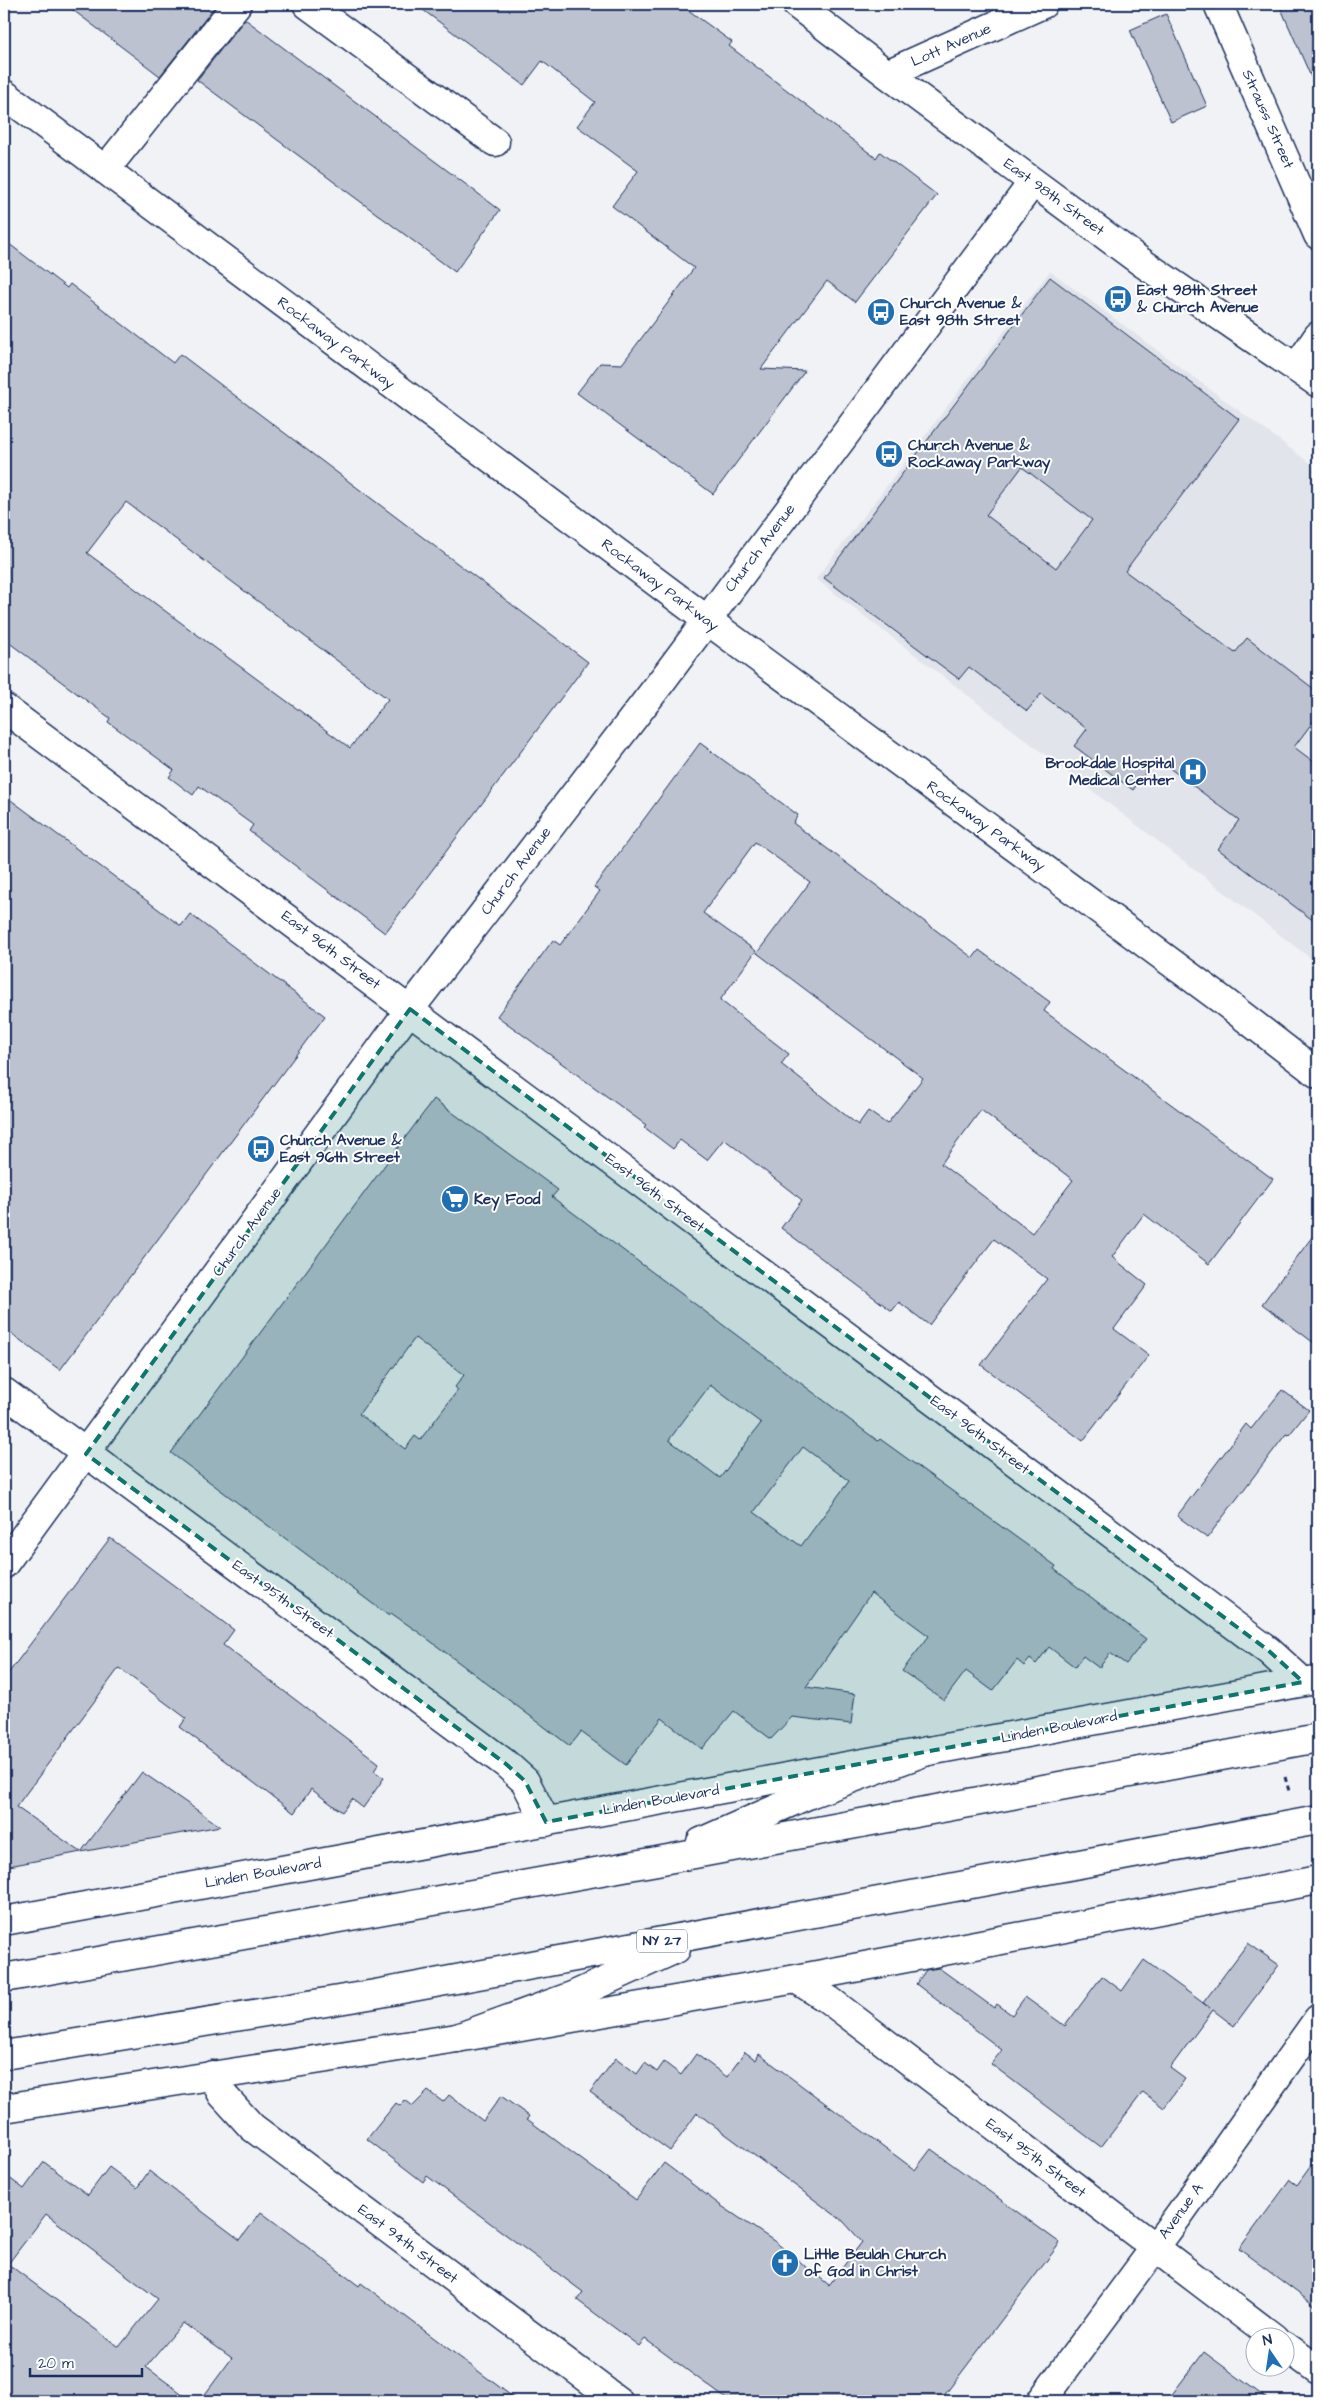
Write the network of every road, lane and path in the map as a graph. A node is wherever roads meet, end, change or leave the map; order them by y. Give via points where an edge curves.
1 (236, 4) edge
2 (307, 4) edge
3 (796, 4) edge
4 (1043, 4) edge
5 (1218, 4) edge
6 (887, 74) junction
7 (4, 94) edge
8 (495, 142) dead end
9 (105, 170) junction
10 (1033, 182) junction
11 (1318, 235) edge
12 (1318, 336) edge
13 (1308, 375) edge
14 (707, 620) junction
15 (4, 708) edge
16 (410, 1009) junction
17 (1318, 1074) edge
18 (4, 1392) edge
19 (86, 1454) junction
20 (4, 1564) edge
21 (1311, 1680) edge
22 (1318, 1738) edge
23 (927, 1751) junction
24 (1318, 1820) edge
25 (546, 1822) junction
26 (657, 1861) junction
27 (1318, 1880) edge
28 (4, 1921) edge
29 (717, 1931) junction
30 (4, 1978) edge
31 (796, 1979) junction
32 (1318, 2018) edge
33 (457, 2038) junction
34 (4, 2055) edge
35 (212, 2075) junction
36 (4, 2108) edge
37 (1154, 2248) junction
38 (1261, 2328) edge
39 (1294, 2352) edge
40 (1318, 2370) edge
41 (618, 2401) edge
42 (1041, 2401) edge

1 - 9 main road
2 - 8 main road
3 - 6 main road, East 98th Street
4 - 6 main road, Lott Avenue
5 - 11 main road, Strauss Street
6 - 10 main road, East 98th Street
7 - 9 main road, Rockaway Parkway
9 - 14 main road, Rockaway Parkway
10 - 13 main road, East 98th Street via 1144,264
10 - 14 main road, Church Avenue
12 - 13 main road
14 - 16 main road, Church Avenue
14 - 17 main road, Rockaway Parkway
15 - 16 main road, East 96th Street
16 - 19 main road, Church Avenue
16 - 21 main road, East 96th Street
18 - 19 main road, East 95th Street
19 - 20 main road, Church Avenue
19 - 25 main road, East 95th Street via 506,1764 525,1781
21 - 23 main road, Linden Boulevard
22 - 26 main road
23 - 25 main road, Linden Boulevard
23 - 26 main road via 812,1793
24 - 29 main road, NY 27
25 - 28 main road, Linden Boulevard
26 - 30 main road
27 - 31 main road
29 - 33 main road via 572,1996
29 - 34 main road, NY 27 via 375,1994
31 - 33 main road
31 - 37 main road, East 95th Street via 829,2000
32 - 37 main road, Avenue A
33 - 35 main road
35 - 36 main road
35 - 41 main road, East 94th Street via 222,2094 252,2127
37 - 38 main road, East 95th Street
37 - 42 main road, Avenue A
39 - 40 main road

